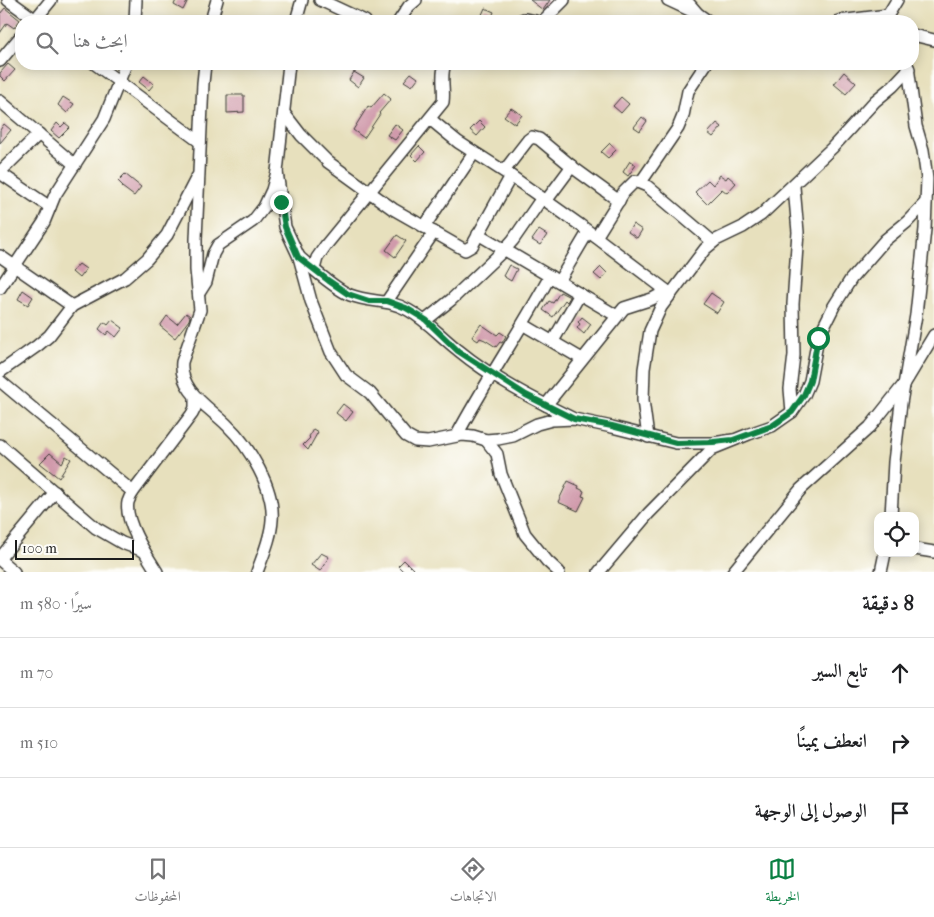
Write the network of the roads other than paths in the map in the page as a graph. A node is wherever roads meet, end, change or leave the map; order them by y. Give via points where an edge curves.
1 (8, 0) edge
2 (51, 0) edge
3 (136, 0) edge
4 (217, 0) edge
5 (302, 0) edge
6 (320, 0) edge
7 (398, 0) edge
8 (564, 0) edge
9 (668, 0) edge
10 (686, 0) edge
11 (897, 0) edge
12 (412, 3) edge
13 (698, 14) joint
14 (28, 15) edge
15 (40, 15) edge
16 (135, 15) edge
17 (213, 15) edge
18 (298, 15) edge
19 (352, 15) edge
20 (403, 15) edge
21 (549, 15) edge
22 (891, 15) edge
23 (919, 36) edge
24 (934, 40) edge
25 (15, 43) edge
26 (0, 61) edge
27 (103, 70) edge
28 (124, 70) edge
29 (205, 70) edge
30 (288, 70) edge
31 (442, 70) edge
32 (702, 70) edge
33 (905, 70) edge
34 (909, 70) edge
35 (119, 82) junction
36 (0, 101) edge
37 (284, 113) junction
38 (430, 119) junction
39 (39, 134) junction
40 (200, 142) junction
41 (474, 153) junction
42 (75, 165) junction
43 (572, 166) junction
44 (277, 172) junction
45 (0, 173) edge
46 (198, 173) junction
47 (507, 173) junction
48 (641, 182) junction
49 (794, 187) junction
50 (371, 192) junction
51 (544, 199) junction
52 (618, 201) junction
53 (926, 202) junction
54 (50, 208) junction
55 (429, 229) junction
56 (478, 234) junction
57 (592, 235) junction
58 (713, 242) junction
59 (505, 249) junction
60 (0, 256) edge
61 (298, 257) junction
62 (15, 266) junction
63 (314, 269) junction
64 (555, 278) junction
65 (0, 288) edge
66 (200, 293) junction
67 (669, 293) junction
68 (580, 294) junction
69 (387, 301) junction
70 (72, 306) junction
71 (617, 316) junction
72 (426, 320) junction
73 (524, 325) junction
74 (934, 335) edge
75 (553, 341) junction
76 (582, 359) junction
77 (0, 372) edge
78 (492, 373) junction
79 (0, 381) edge
80 (905, 383) junction
81 (195, 397) junction
82 (546, 405) junction
83 (792, 412) junction
84 (574, 419) junction
85 (457, 436) junction
86 (648, 437) junction
87 (486, 440) junction
88 (733, 440) junction
89 (0, 445) edge
90 (55, 492) junction
91 (133, 492) junction
92 (891, 512) edge
93 (919, 550) edge
94 (144, 551) junction
95 (934, 552) edge
96 (884, 557) edge
97 (0, 559) edge
98 (14, 572) edge
99 (157, 572) edge
100 (257, 572) edge
101 (559, 572) edge
102 (599, 572) edge
103 (733, 572) edge
104 (881, 572) edge

1 - 14 street
2 - 15 street
3 - 16 street
4 - 17 street
5 - 18 street
6 - 19 street
7 - 12 street
8 - 21 street
9 - 13 street
10 - 13 street
11 - 22 street
12 - 20 street
23 - 24 street
25 - 26 street
27 - 35 street
28 - 35 street
29 - 40 street
30 - 37 street
31 - 38 street via 443,102
32 - 48 street via 688,91 678,128
33 - 49 street
34 - 53 street via 927,179
35 - 40 street
35 - 42 street via 104,119
36 - 39 street
37 - 44 street
37 - 50 street via 328,162
38 - 41 street
38 - 50 street
39 - 42 street
39 - 45 street
40 - 46 street
41 - 47 street
41 - 55 street
42 - 54 street
43 - 47 street via 532,137
43 - 51 street
43 - 52 street
44 - 61 street via 282,218
44 - 66 street via 264,207 253,221 218,245
45 - 54 street
46 - 66 street via 196,270
46 - 70 street via 167,235 147,259 125,278
47 - 51 street
47 - 56 street
48 - 52 street via 632,182
48 - 58 street
49 - 58 street via 761,216
49 - 83 street via 798,232 790,389
50 - 55 street
50 - 63 street via 326,245
51 - 57 street
51 - 59 street
52 - 57 street
53 - 80 street via 916,315
53 - 83 street via 885,240 851,279 818,338 810,381
54 - 62 street
55 - 56 street via 464,250 472,246
55 - 69 street
56 - 59 street
57 - 64 street
57 - 67 street
58 - 67 street
59 - 64 street
59 - 72 street
60 - 62 street
61 - 63 street
61 - 85 street via 310,301 331,352 346,375 370,393 406,436 415,441 428,442
62 - 65 street
62 - 70 street
63 - 69 street via 348,294 369,301
64 - 68 street
64 - 73 street
66 - 81 street via 200,310 181,372
67 - 71 street via 629,306
67 - 86 street via 650,331 644,370 643,400
68 - 71 street
68 - 75 street
69 - 72 street
70 - 77 street via 49,336
71 - 76 street
72 - 78 street via 458,351
73 - 75 street
73 - 78 street
74 - 80 street
75 - 76 street
76 - 82 street
78 - 82 street
78 - 85 street
79 - 91 street
80 - 92 street via 894,462
80 - 103 street via 870,427 801,489
81 - 91 street via 196,408
81 - 100 street via 246,447 269,493 271,530
82 - 84 street
83 - 88 street via 772,426
84 - 86 street
84 - 87 street via 552,420 513,436
85 - 87 street
86 - 88 street via 676,443
87 - 101 street via 497,454 501,474 525,534
88 - 102 street via 712,450 693,468 648,514
89 - 90 street
90 - 94 street via 96,528
90 - 97 street
91 - 94 street via 128,501 129,516
93 - 95 street
94 - 99 street
96 - 104 street
97 - 98 street

